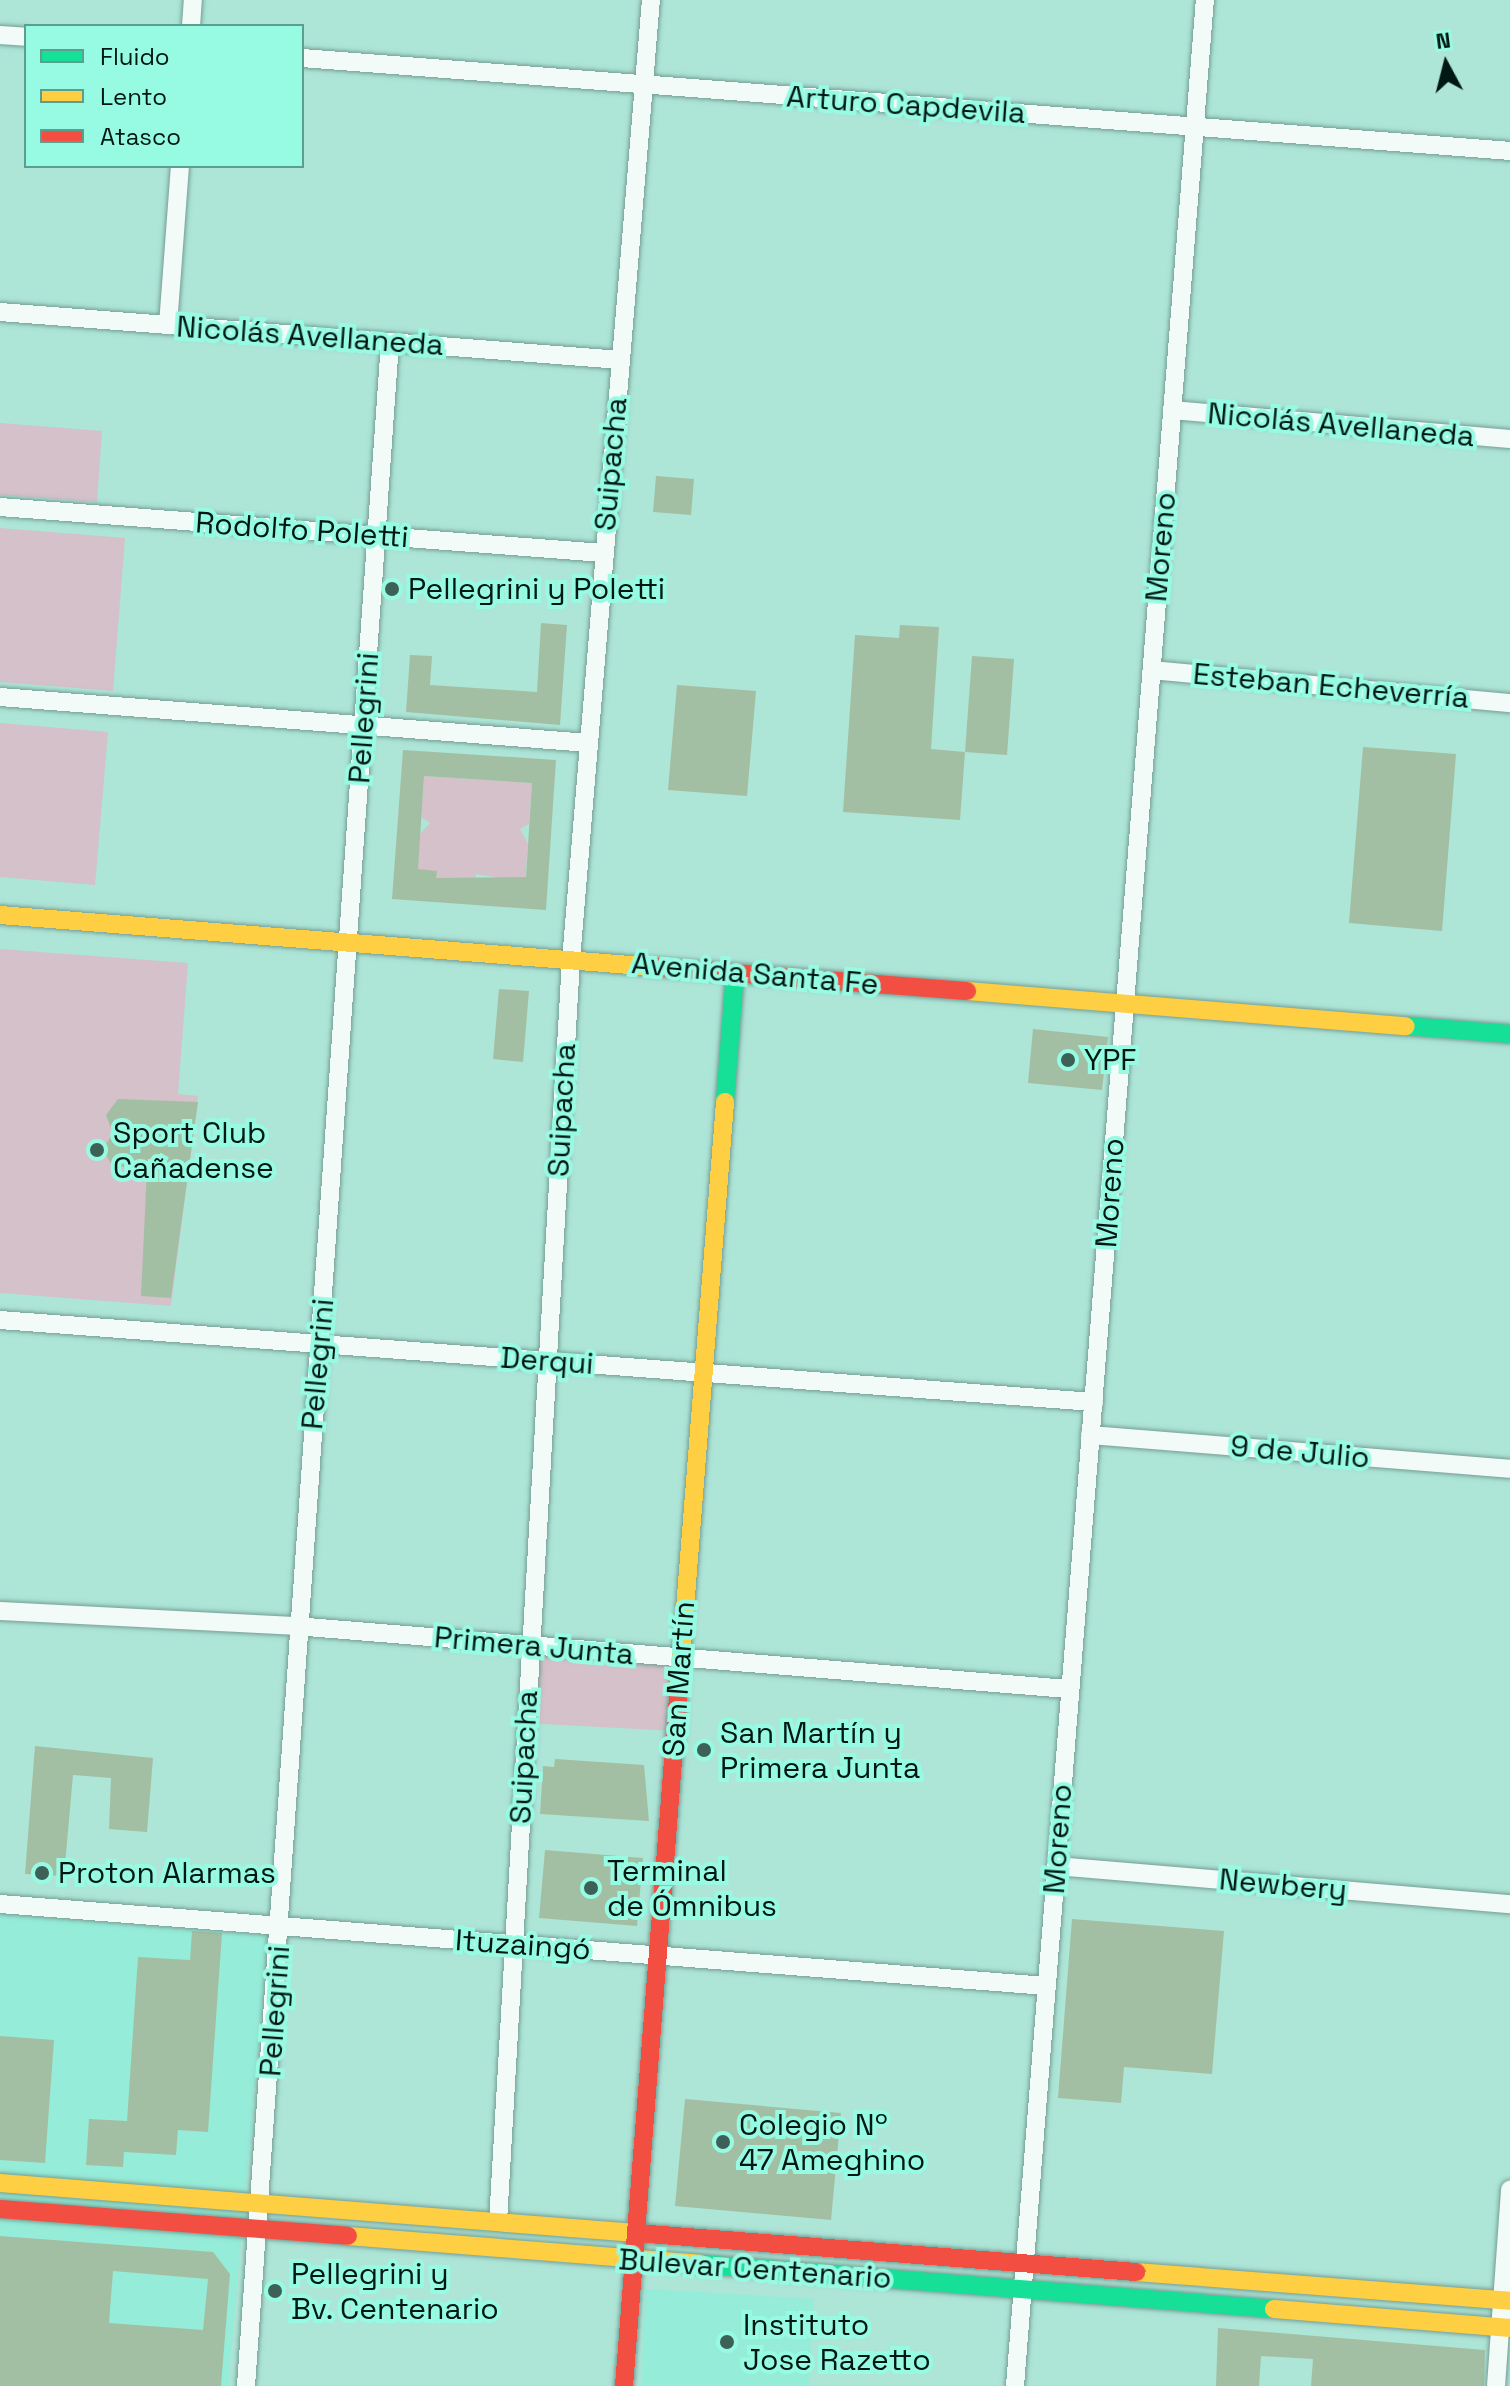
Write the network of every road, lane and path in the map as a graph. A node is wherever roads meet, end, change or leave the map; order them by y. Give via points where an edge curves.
1 (193, 0) edge
2 (651, 0) edge
3 (1205, 0) edge
4 (191, 24) edge
5 (0, 35) edge
6 (24, 37) edge
7 (304, 58) edge
8 (644, 85) junction
9 (1195, 128) junction
10 (1510, 151) edge
11 (180, 168) edge
12 (0, 312) edge
13 (168, 325) junction
14 (390, 342) junction
15 (621, 360) junction
16 (1172, 410) junction
17 (1510, 439) edge
18 (0, 507) edge
19 (377, 536) junction
20 (603, 553) junction
21 (1152, 670) junction
22 (0, 697) edge
23 (1510, 703) edge
24 (364, 725) junction
25 (589, 743) junction
26 (0, 915) edge
27 (347, 943) junction
28 (571, 960) junction
29 (735, 973) junction
30 (1125, 1004) junction
31 (1510, 1034) edge
32 (0, 1320) edge
33 (321, 1344) junction
34 (547, 1361) junction
35 (703, 1372) junction
36 (1094, 1402) junction
37 (1090, 1435) junction
38 (1510, 1469) edge
39 (0, 1611) edge
40 (295, 1626) junction
41 (530, 1646) junction
42 (681, 1658) junction
43 (1068, 1689) junction
44 (1056, 1866) junction
45 (0, 1904) edge
46 (1510, 1904) edge
47 (281, 1926) junction
48 (513, 1944) junction
49 (658, 1955) junction
50 (1047, 1986) junction
51 (0, 2183) edge
52 (1510, 2189) edge
53 (261, 2203) junction
54 (0, 2209) edge
55 (498, 2222) junction
56 (259, 2230) junction
57 (636, 2233) junction
58 (634, 2259) junction
59 (1025, 2263) junction
60 (1022, 2290) junction
61 (1506, 2300) edge
62 (1505, 2328) edge
63 (246, 2386) edge
64 (624, 2386) edge
65 (1015, 2386) edge
66 (1496, 2386) edge

1 - 4 street
2 - 8 street, Suipacha
3 - 9 street, Moreno
5 - 6 street
7 - 8 street, Arturo Capdevila
8 - 9 street, Arturo Capdevila
8 - 15 street, Suipacha
9 - 10 street, Arturo Capdevila
9 - 16 street, Moreno
11 - 13 street
12 - 13 street, Nicolás Avellaneda
13 - 14 street, Nicolás Avellaneda
14 - 15 street, Nicolás Avellaneda
14 - 19 street, Pellegrini
15 - 20 street, Suipacha
16 - 17 street, Nicolás Avellaneda
16 - 21 street, Moreno
18 - 19 street, Rodolfo Poletti
19 - 20 street, Rodolfo Poletti
19 - 24 street, Pellegrini
20 - 25 street, Suipacha
21 - 23 street, Esteban Echeverría
21 - 30 street, Moreno
22 - 24 street
24 - 25 street
24 - 27 street, Pellegrini
25 - 28 street, Suipacha
26 - 27 main road, Avenida Santa Fe
27 - 28 main road, Avenida Santa Fe
27 - 33 street, Pellegrini
28 - 29 main road, Avenida Santa Fe
28 - 34 street, Suipacha
29 - 30 main road, Avenida Santa Fe
29 - 35 main road, San Martín
30 - 31 main road, Avenida Santa Fe
30 - 36 street, Moreno
32 - 33 street, Derqui
33 - 34 street, Derqui
33 - 40 street, Pellegrini
34 - 35 street, Derqui
34 - 41 street, Suipacha
35 - 36 street, Derqui
35 - 42 main road, San Martín
36 - 37 street, Moreno
37 - 38 street, 9 de Julio
37 - 43 street, Moreno
39 - 40 street, Primera Junta
40 - 41 street, Primera Junta
40 - 47 street, Pellegrini
41 - 42 street, Primera Junta
41 - 48 street, Suipacha
42 - 43 street, Primera Junta
42 - 49 main road, San Martín
43 - 44 street, Moreno
44 - 46 street, Newbery
44 - 50 street, Moreno
45 - 47 street, Ituzaingó
47 - 48 street, Ituzaingó
47 - 53 street, Pellegrini
48 - 49 street, Ituzaingó
48 - 55 street, Suipacha
49 - 50 street, Ituzaingó
49 - 57 main road, San Martín
50 - 59 street, Moreno
51 - 53 main road, Bulevar Centenario
52 - 61 street
53 - 55 main road, Bulevar Centenario
53 - 56 street, Pellegrini
54 - 56 main road, Bulevar Centenario
55 - 57 main road, Bulevar Centenario
56 - 58 main road, Bulevar Centenario
56 - 63 street, Pellegrini
57 - 58 main road, San Martín
57 - 59 main road, Bulevar Centenario
58 - 60 main road, Bulevar Centenario
58 - 64 main road, San Martín
59 - 60 street, Moreno
59 - 61 main road, Bulevar Centenario
60 - 62 main road, Bulevar Centenario
60 - 65 street, Moreno
61 - 62 street
62 - 66 street

